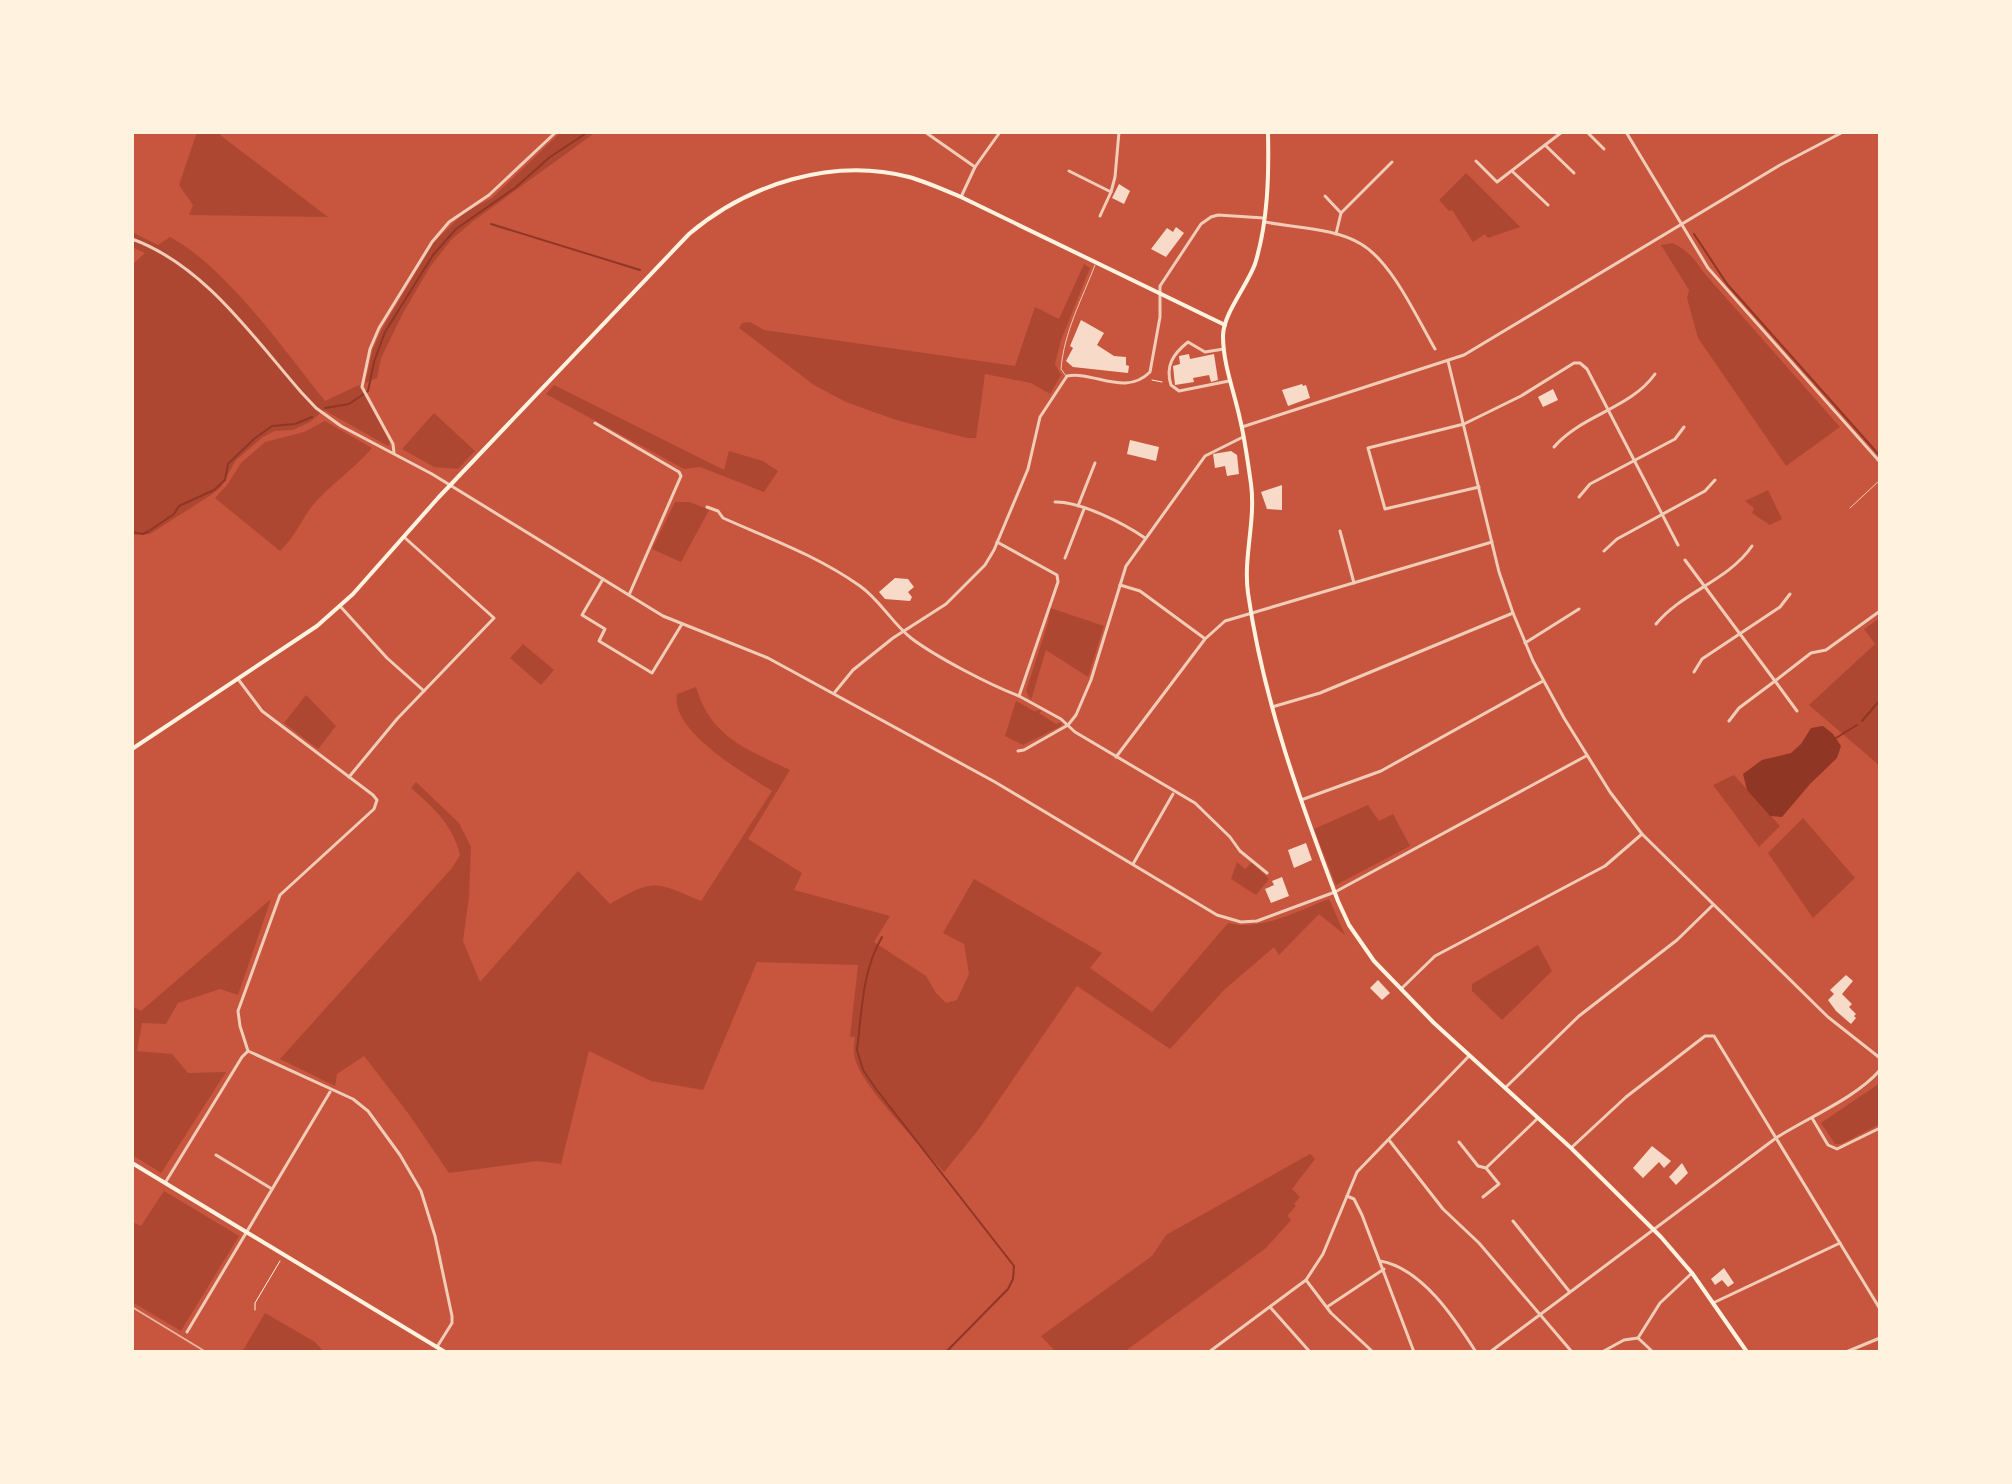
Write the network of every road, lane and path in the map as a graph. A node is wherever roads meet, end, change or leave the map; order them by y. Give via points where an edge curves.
1 (556, 132) edge
2 (925, 132) edge
3 (1000, 132) edge
4 (1119, 132) edge
5 (1268, 132) edge
6 (1562, 132) edge
7 (1587, 132) edge
8 (1626, 132) edge
9 (1843, 132) edge
10 (1545, 145) junction
11 (1604, 149) dead end
12 (1476, 161) dead end
13 (1392, 162) dead end
14 (975, 167) junction
15 (1512, 170) junction
16 (1069, 171) dead end
17 (1574, 173) dead end
18 (1111, 192) junction
19 (1325, 196) dead end
20 (961, 197) junction
21 (1548, 205) dead end
22 (1341, 213) junction
23 (1100, 216) dead end
24 (1263, 220) junction
25 (1681, 224) junction
26 (1336, 234) junction
27 (132, 239) edge
28 (1096, 263) junction
29 (1159, 293) junction
30 (1225, 325) junction
31 (1224, 349) junction
32 (1435, 349) dead end
33 (1448, 361) junction
34 (1655, 374) dead end
35 (1067, 376) junction
36 (1146, 377) junction
37 (1230, 381) junction
38 (1170, 383) junction
39 (1608, 411) junction
40 (595, 423) dead end
41 (1464, 424) junction
42 (1242, 427) junction
43 (1684, 427) dead end
44 (1243, 437) junction
45 (1554, 447) dead end
46 (394, 453) junction
47 (1634, 462) junction
48 (1880, 462) edge
49 (1095, 463) dead end
50 (1715, 480) dead end
51 (1880, 480) edge
52 (451, 486) junction
53 (1479, 487) junction
54 (1579, 497) dead end
55 (1055, 502) dead end
56 (1078, 506) junction
57 (707, 507) dead end
58 (1850, 508) dead end
59 (1084, 509) junction
60 (1663, 517) junction
61 (1340, 531) dead end
62 (404, 537) junction
63 (1145, 538) junction
64 (997, 542) junction
65 (1492, 542) junction
66 (1678, 545) dead end
67 (1752, 546) dead end
68 (1604, 551) dead end
69 (1065, 558) dead end
70 (1685, 560) dead end
71 (603, 579) junction
72 (1354, 583) junction
73 (1120, 585) junction
74 (1705, 588) junction
75 (1790, 594) dead end
76 (629, 595) junction
77 (340, 606) junction
78 (1579, 609) dead end
79 (1880, 611) edge
80 (1251, 612) junction
81 (1513, 613) junction
82 (682, 624) junction
83 (1656, 624) dead end
84 (904, 631) junction
85 (1739, 632) junction
86 (1205, 639) junction
87 (1525, 643) junction
88 (1694, 672) dead end
89 (238, 679) junction
90 (1543, 681) junction
91 (1775, 681) junction
92 (424, 691) junction
93 (834, 693) junction
94 (1019, 696) junction
95 (1272, 707) junction
96 (1797, 711) dead end
97 (1729, 721) dead end
98 (1068, 725) junction
99 (132, 749) edge
100 (1018, 751) dead end
101 (1586, 756) junction
102 (1116, 757) junction
103 (349, 777) junction
104 (1174, 793) junction
105 (1301, 800) junction
106 (1642, 834) junction
107 (1133, 864) junction
108 (1267, 873) dead end
109 (1335, 892) junction
110 (1713, 905) junction
111 (1400, 990) junction
112 (248, 1051) junction
113 (1469, 1056) junction
114 (1880, 1058) edge
115 (1880, 1070) edge
116 (1504, 1088) junction
117 (331, 1090) junction
118 (1538, 1118) junction
119 (1812, 1118) junction
120 (1880, 1128) edge
121 (1776, 1138) junction
122 (1389, 1140) junction
123 (1459, 1142) dead end
124 (1571, 1148) junction
125 (216, 1155) dead end
126 (132, 1163) edge
127 (1486, 1168) junction
128 (165, 1183) junction
129 (272, 1189) junction
130 (1346, 1195) junction
131 (1483, 1197) dead end
132 (1513, 1221) dead end
133 (1652, 1228) junction
134 (247, 1232) junction
135 (1840, 1243) junction
136 (285, 1256) junction
137 (1380, 1261) junction
138 (1384, 1269) junction
139 (1692, 1273) junction
140 (1306, 1280) junction
141 (1569, 1291) junction
142 (1713, 1303) junction
143 (1269, 1307) junction
144 (1327, 1307) junction
145 (1880, 1309) edge
146 (255, 1310) dead end
147 (1539, 1314) junction
148 (187, 1332) dead end
149 (1638, 1338) junction
150 (1880, 1338) edge
151 (437, 1347) junction
152 (1215, 1347) junction
153 (445, 1352) edge
154 (1209, 1352) edge
155 (1219, 1352) edge
156 (1310, 1352) edge
157 (1373, 1352) edge
158 (1414, 1352) edge
159 (1476, 1352) edge
160 (1490, 1352) edge
161 (1572, 1352) edge
162 (1602, 1352) edge
163 (1653, 1352) edge
164 (1747, 1352) edge
165 (1846, 1352) edge

1 - 46 street via 496,190 449,222 379,328 362,389
2 - 14 street
3 - 14 street
4 - 18 street
5 - 24 main road
6 - 10 street
7 - 11 street
8 - 25 street
9 - 25 street
10 - 15 street
10 - 17 street
12 - 15 street via 1497,182
13 - 22 street
14 - 20 street
15 - 21 street
16 - 18 street
18 - 23 street
19 - 22 street
20 - 28 main road
20 - 52 main road via 907,177 843,171 782,182 739,200 689,234
22 - 26 street
24 - 26 street
24 - 29 street via 1218,215 1205,221
24 - 30 main road via 1252,270
25 - 33 street
25 - 48 street via 1708,268
26 - 32 street via 1363,244 1377,258
27 - 46 street via 175,261 211,291 326,416
28 - 29 main road
28 - 35 lane via 1064,347 1061,369
29 - 30 main road
29 - 36 street via 1158,333
30 - 31 main road
31 - 37 main road
31 - 38 street via 1205,352 1185,344 1169,365
33 - 41 street
33 - 42 street
34 - 39 street via 1647,386
35 - 36 street via 1116,383
35 - 64 street via 1040,417 1028,469
36 - 38 path
37 - 38 street via 1185,391
37 - 42 main road
39 - 41 street via 1587,369 1574,363
39 - 45 street via 1564,434
39 - 47 street
40 - 76 street via 681,476
41 - 53 street
41 - 53 street via 1368,448 1385,509
42 - 44 main road
43 - 47 street via 1675,439
44 - 63 street via 1205,456
44 - 80 main road via 1253,509 1247,582
46 - 52 street
47 - 54 street via 1590,484
47 - 60 street
49 - 56 street
50 - 60 street
51 - 58 lane
52 - 62 main road
52 - 71 street
53 - 65 street
55 - 56 street
56 - 59 street
57 - 84 street via 843,574
59 - 63 street
59 - 69 street
60 - 66 street
60 - 68 street
61 - 72 street
62 - 77 main road
62 - 92 street via 494,618
63 - 73 street
64 - 84 street via 985,565 955,596
64 - 94 street via 1057,575
65 - 72 street
65 - 81 street
67 - 74 street
70 - 74 street
71 - 76 street
71 - 82 street via 582,615 605,629 599,641 652,673
72 - 80 street
73 - 86 street via 1140,591
73 - 98 street via 1083,702
74 - 83 street
74 - 85 street
75 - 85 street via 1780,607
76 - 82 street
77 - 89 main road
77 - 92 street
78 - 87 street
79 - 91 street
80 - 86 street via 1225,621
80 - 95 main road
81 - 87 street
81 - 95 street via 1320,693
82 - 93 street via 768,658
84 - 93 street via 853,670
84 - 94 street via 943,658
85 - 88 street via 1702,659
85 - 91 street
86 - 102 street
87 - 90 street
89 - 99 main road
89 - 103 street via 262,711
90 - 101 street
90 - 105 street via 1381,771
91 - 96 street
91 - 97 street
92 - 103 street
93 - 107 street
94 - 98 street
95 - 105 main road
98 - 100 street
98 - 102 street
101 - 106 street
101 - 109 street
102 - 104 street
103 - 112 street via 377,800 374,809 280,895 238,1011
104 - 107 street
104 - 108 street via 1195,803
105 - 109 main road
106 - 110 street
106 - 111 street via 1605,866 1435,956
107 - 109 street via 1217,915 1241,922 1271,917
109 - 111 main road via 1357,938
110 - 114 street via 1828,1017
110 - 116 street via 1579,1016
111 - 113 main road
112 - 117 street
112 - 128 street
113 - 116 main road
113 - 122 street
115 - 119 street
116 - 118 main road
117 - 129 street
117 - 151 street via 362,1104 421,1191 453,1320
118 - 124 main road
118 - 127 street
119 - 120 street via 1828,1145 1837,1149
119 - 121 street
121 - 124 street via 1718,1039 1710,1034 1626,1097
121 - 133 street
121 - 135 street
122 - 130 street via 1363,1164
122 - 147 street via 1443,1209
123 - 127 street via 1478,1166
124 - 133 main road
125 - 129 street
126 - 128 main road
127 - 131 street via 1499,1184
128 - 134 main road
129 - 134 street
130 - 137 street via 1357,1203
130 - 140 street via 1323,1254
132 - 141 street
133 - 139 main road
133 - 141 street
134 - 136 main road
134 - 148 street
135 - 142 street
135 - 145 street
136 - 146 path
136 - 151 main road
137 - 138 street
137 - 159 street via 1411,1276 1442,1303
138 - 144 street
138 - 158 street
139 - 142 main road
139 - 149 street via 1660,1303
140 - 143 street
140 - 144 street
141 - 147 street
142 - 164 main road
143 - 152 street
143 - 156 street
144 - 157 street
147 - 160 street
147 - 161 street
149 - 162 street
149 - 163 street
150 - 165 street
151 - 153 main road
152 - 154 street
152 - 155 street

